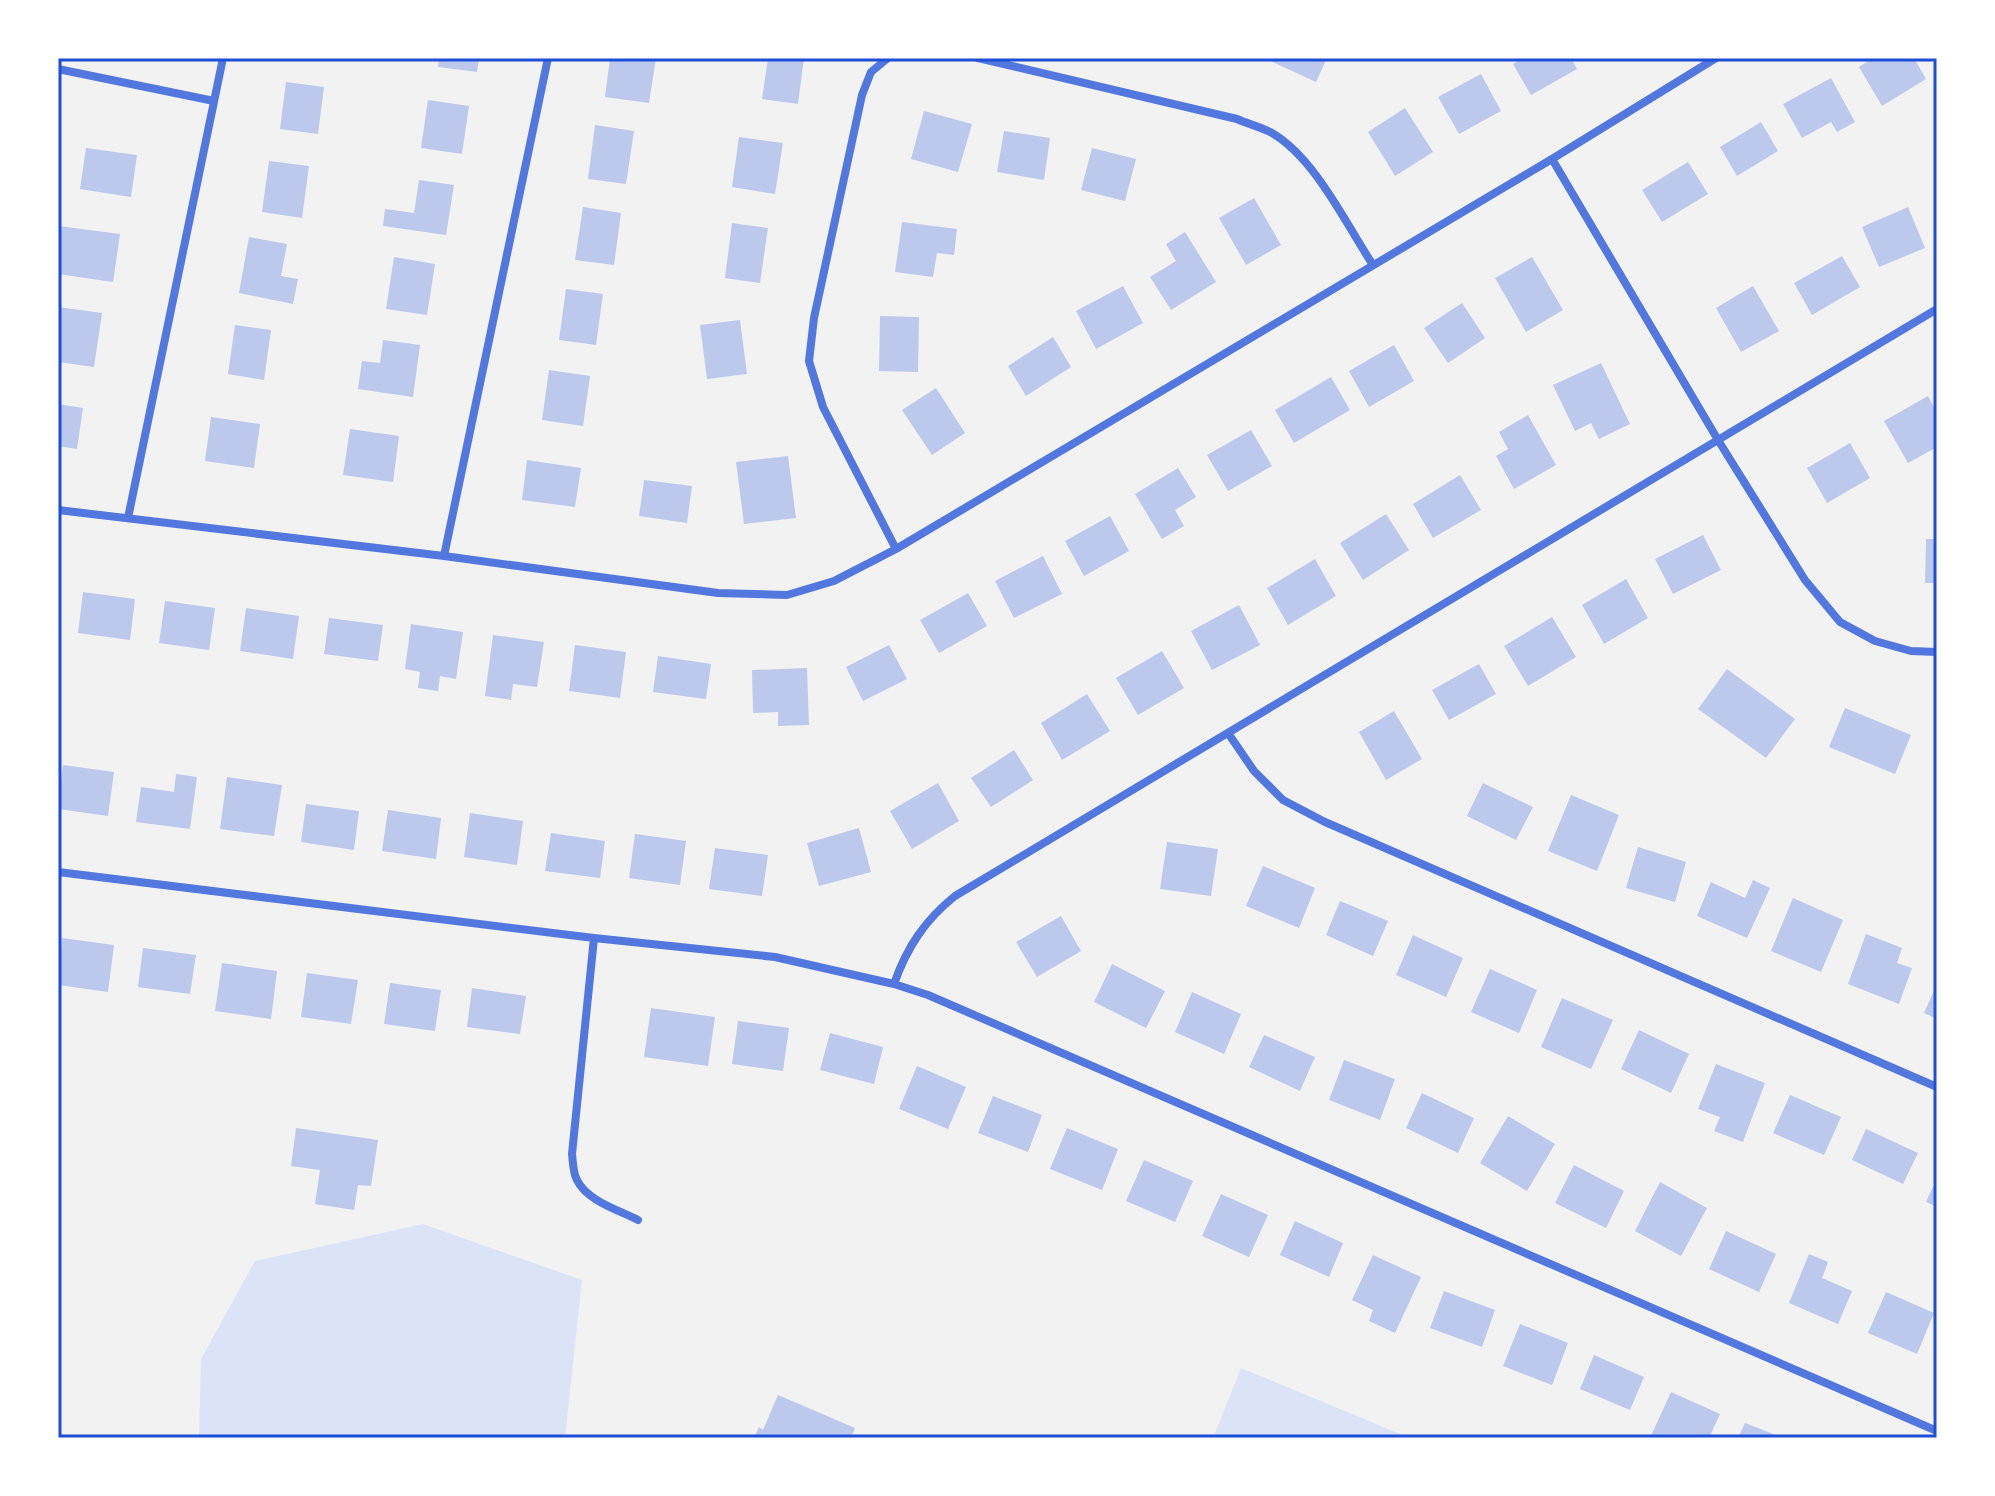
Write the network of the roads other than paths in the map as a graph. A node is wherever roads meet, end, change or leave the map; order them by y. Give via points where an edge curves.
1 (223, 58) edge
2 (548, 58) edge
3 (888, 58) edge
4 (978, 58) edge
5 (1716, 58) edge
6 (58, 69) edge
7 (214, 101) junction
8 (1552, 159) junction
9 (1373, 265) junction
10 (1937, 309) edge
11 (1718, 440) junction
12 (58, 510) edge
13 (128, 518) junction
14 (896, 549) junction
15 (444, 556) junction
16 (1937, 652) edge
17 (1228, 733) junction
18 (58, 872) edge
19 (594, 938) junction
20 (894, 984) junction
21 (1937, 1087) edge
22 (638, 1220) dead end
23 (1937, 1431) edge

1 - 7 street
2 - 15 street
3 - 14 street via 871,72 862,95 809,361 823,407
4 - 9 street via 1237,119 1272,133 1295,151 1321,184
5 - 8 street
6 - 7 street
7 - 13 street
8 - 9 street
8 - 11 street
9 - 14 street
10 - 11 street
11 - 16 street via 1805,580 1840,622 1875,641
11 - 17 street
12 - 13 street
13 - 15 street
14 - 15 street via 834,581 787,595 718,593
17 - 20 street via 1002,865 936,910 904,955
17 - 21 street via 1254,771 1283,800 1325,822
18 - 19 street
19 - 20 street via 775,957
19 - 22 street via 572,1154 577,1181 585,1190
20 - 23 street

